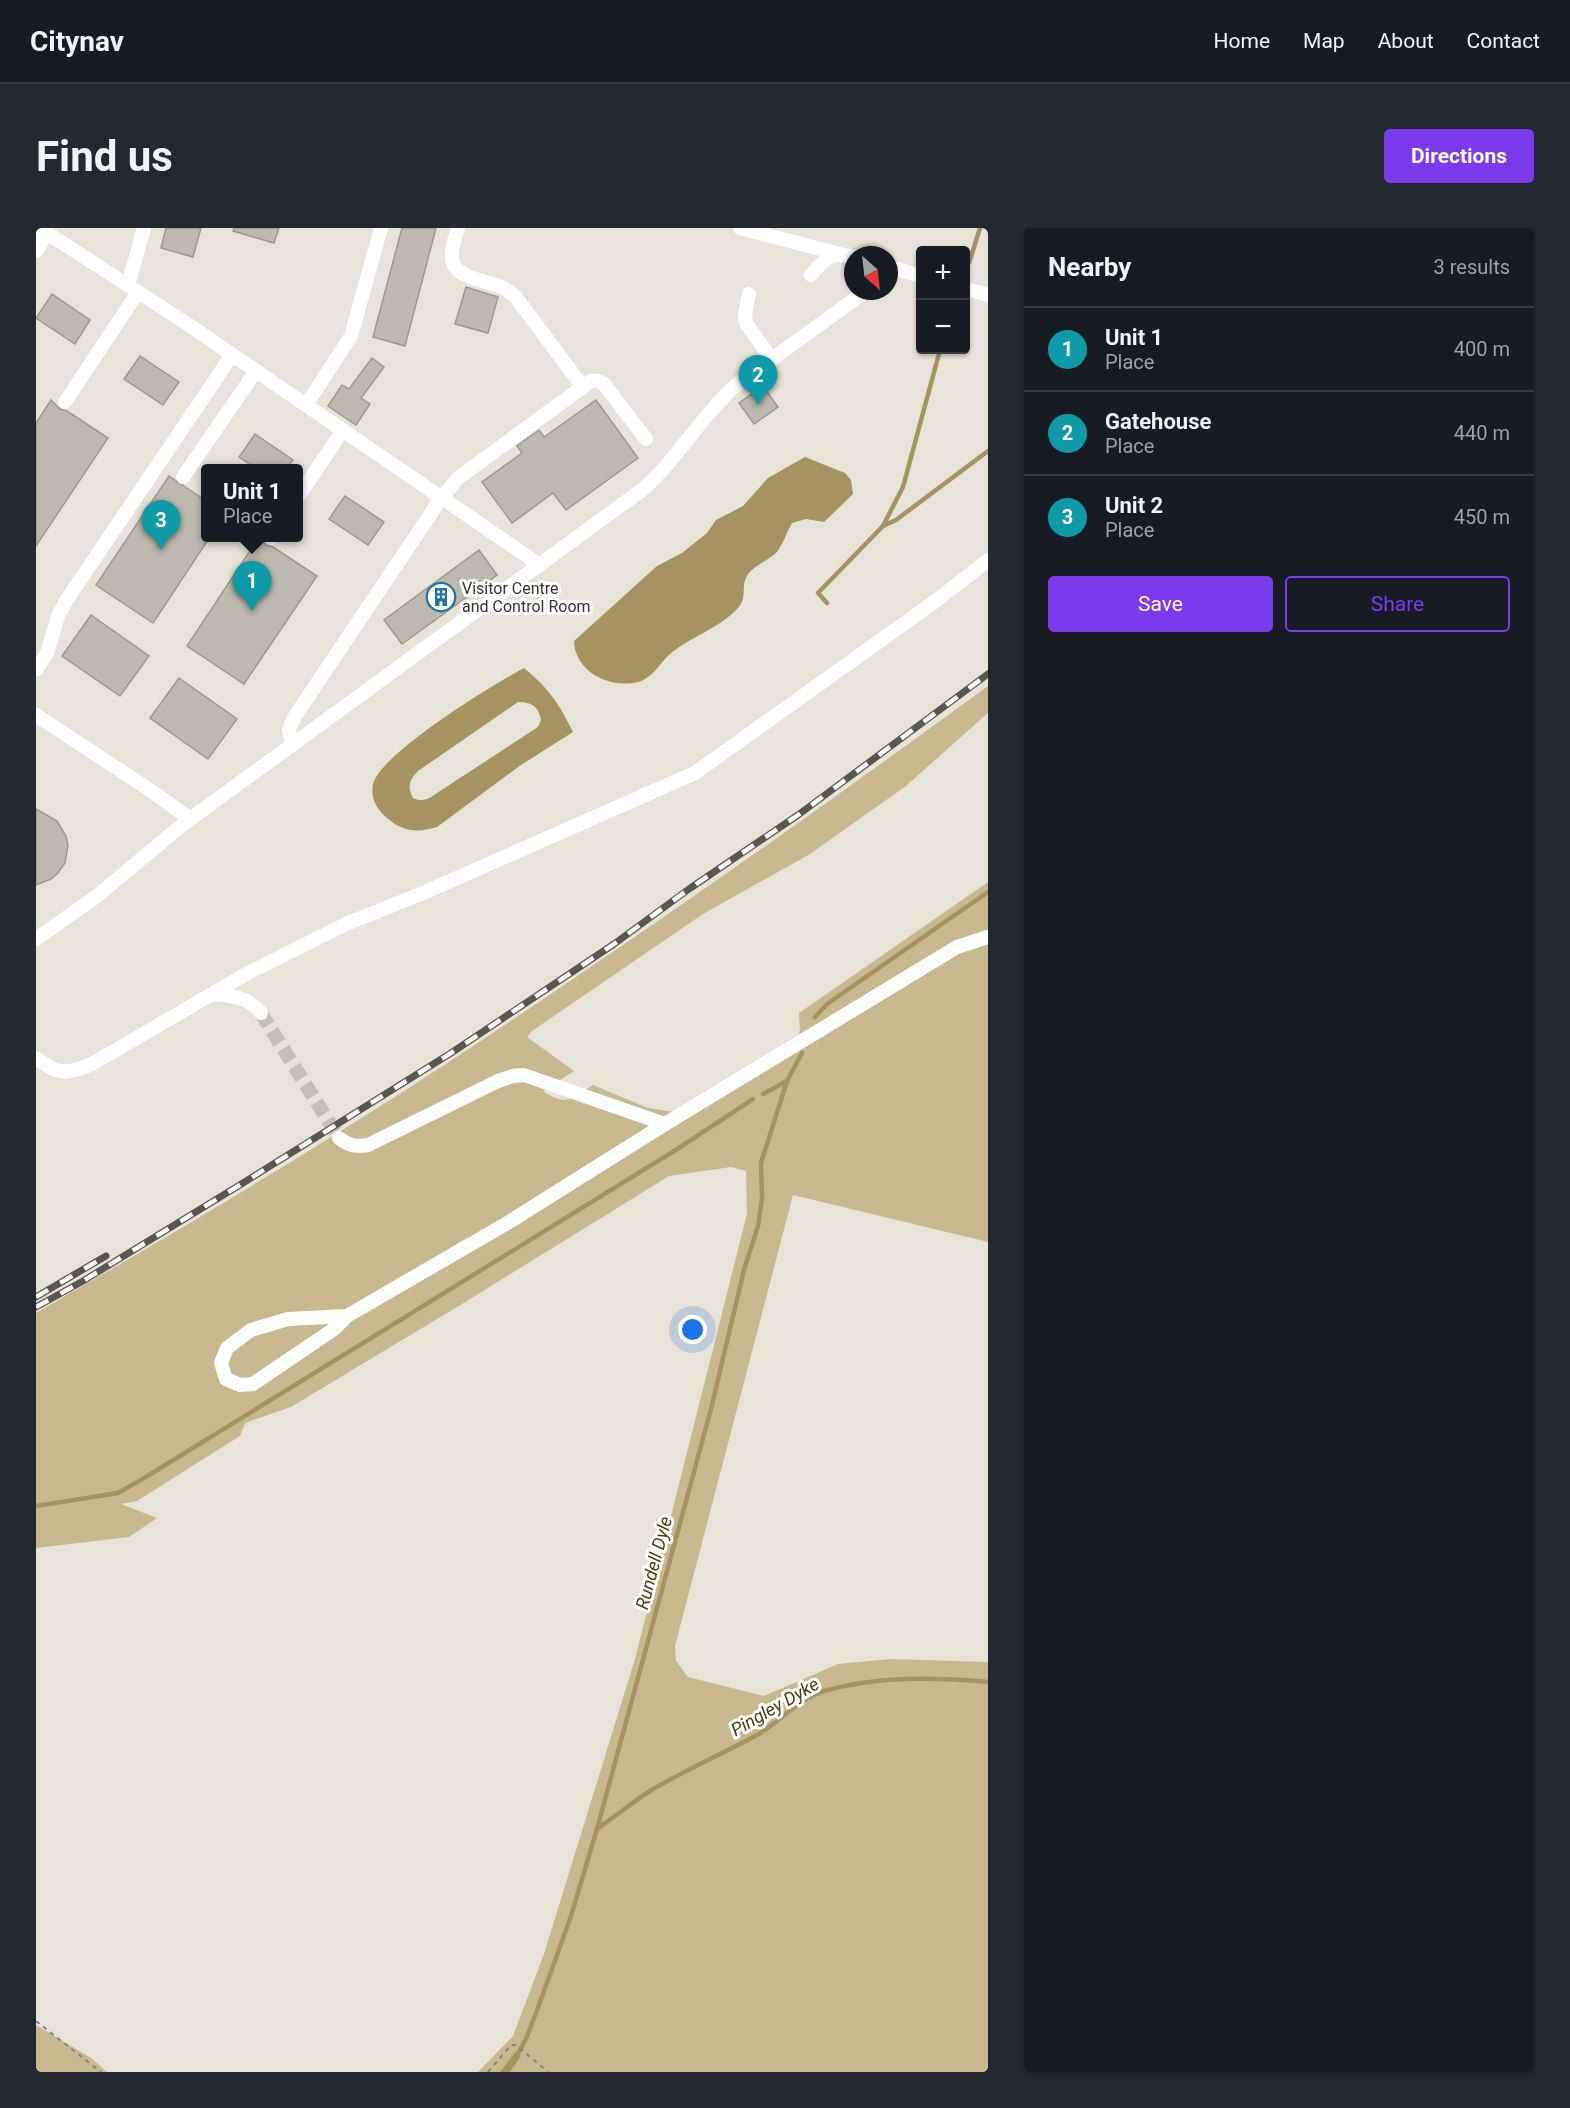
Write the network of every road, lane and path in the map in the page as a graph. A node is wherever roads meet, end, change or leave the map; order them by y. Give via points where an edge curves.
1 (144, 228) edge
2 (381, 228) edge
3 (458, 228) edge
4 (741, 228) edge
5 (42, 231) edge
6 (36, 251) edge
7 (844, 254) edge
8 (844, 255) edge
9 (898, 272) edge
10 (811, 275) dead end
11 (916, 275) edge
12 (133, 289) junction
13 (970, 290) edge
14 (749, 294) dead end
15 (988, 295) edge
16 (854, 300) edge
17 (232, 355) junction
18 (772, 360) junction
19 (256, 371) junction
20 (582, 386) junction
21 (65, 402) dead end
22 (306, 405) junction
23 (343, 430) junction
24 (646, 439) dead end
25 (183, 477) dead end
26 (303, 490) edge
27 (442, 497) junction
28 (988, 560) edge
29 (540, 565) junction
30 (36, 670) edge
31 (36, 716) edge
32 (292, 745) junction
33 (190, 819) junction
34 (988, 937) edge
35 (36, 939) edge
36 (212, 994) junction
37 (261, 1013) tunnel mouth
38 (36, 1058) edge
39 (666, 1124) junction
40 (339, 1138) tunnel mouth
41 (347, 1316) junction
42 (36, 2021) edge
43 (101, 2072) edge
44 (488, 2072) edge
45 (548, 2072) edge

1 - 12 lane
2 - 22 lane via 351,336
3 - 20 lane via 452,263 466,276 500,286 515,296
4 - 7 lane
5 - 6 lane
5 - 12 lane
8 - 10 lane via 827,258
9 - 11 lane
12 - 17 lane
12 - 21 lane
13 - 15 lane
14 - 18 lane via 746,323
16 - 18 lane
17 - 19 lane
17 - 30 lane via 66,601 47,653
18 - 29 lane via 721,399 650,483
19 - 22 lane
19 - 25 lane
20 - 24 lane via 591,381 604,384
20 - 27 lane via 463,474
22 - 23 lane
23 - 26 lane
23 - 27 lane
27 - 29 lane
27 - 32 lane via 295,716 289,730
28 - 36 lane via 695,773 346,924
29 - 32 lane
31 - 33 lane
32 - 33 lane
33 - 35 lane via 97,896
34 - 39 lane via 957,947
36 - 37 lane via 243,999
36 - 38 lane via 77,1070 57,1072
39 - 40 lane via 524,1075 498,1081 368,1145 356,1147
39 - 41 lane via 509,1222
41 - 41 lane via 253,1384 240,1385 226,1379 221,1363 227,1348 251,1330 288,1319
42 - 43 path
44 - 45 path via 516,2044

